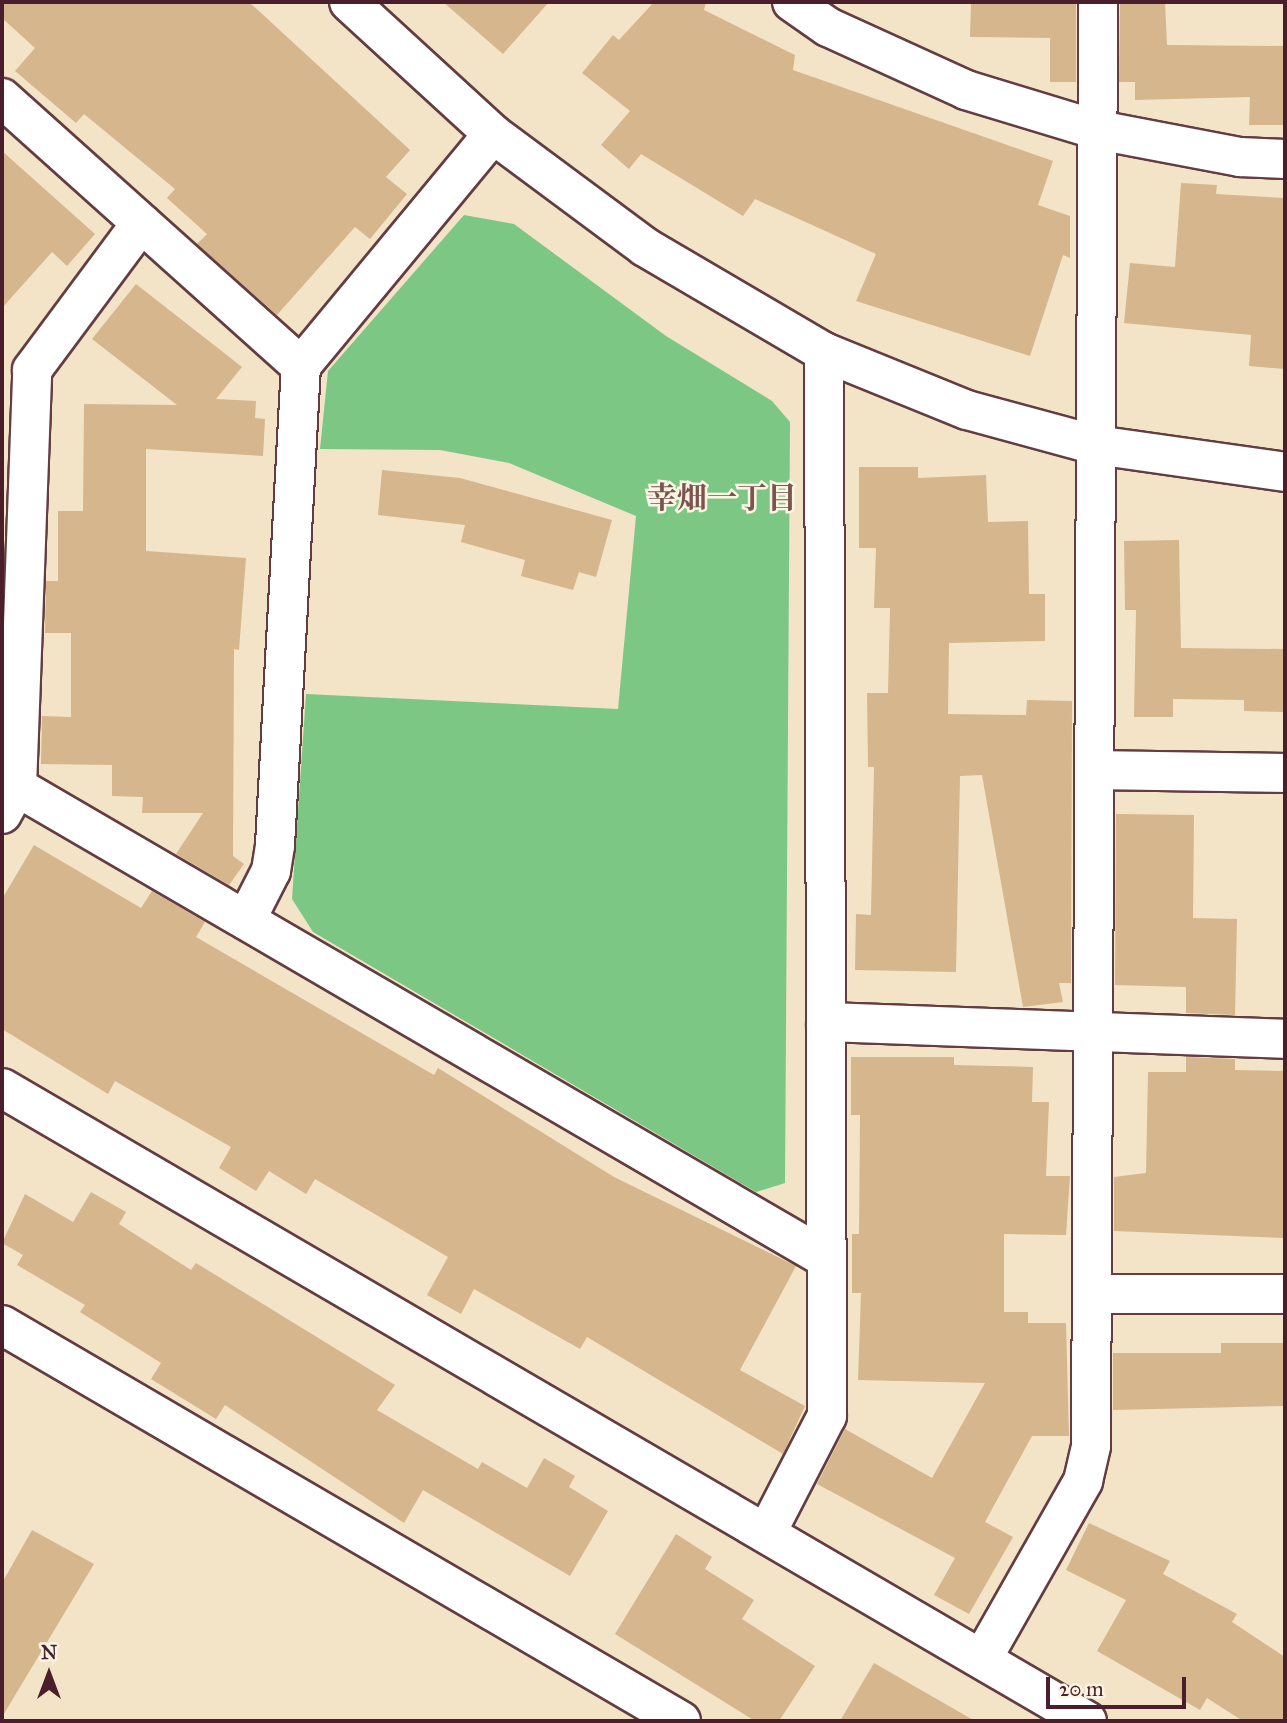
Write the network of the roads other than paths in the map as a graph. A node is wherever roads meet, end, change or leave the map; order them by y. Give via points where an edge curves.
1 (349, 2) edge
2 (792, 2) edge
3 (1098, 2) edge
4 (828, 14) edge
5 (2, 97) edge
6 (1098, 130) junction
7 (493, 134) junction
8 (1285, 159) edge
9 (141, 223) junction
10 (824, 352) junction
11 (301, 366) junction
12 (1096, 445) junction
13 (1285, 472) edge
14 (1095, 770) junction
15 (1285, 773) edge
16 (10, 800) edge
17 (246, 920) junction
18 (826, 1021) junction
19 (1093, 1036) junction
20 (1285, 1039) edge
21 (2, 1088) edge
22 (827, 1259) junction
23 (1092, 1294) junction
24 (1285, 1294) edge
25 (2, 1325) edge
26 (767, 1532) junction
27 (982, 1659) junction
28 (681, 1721) edge
29 (1087, 1721) edge

1 - 7 street
2 - 4 street
3 - 6 street
4 - 6 street via 966,90
5 - 9 street
6 - 8 street via 1240,157
6 - 12 street
7 - 10 street via 645,247
7 - 11 street
9 - 11 street
9 - 16 street via 32,370
10 - 12 street via 967,410
10 - 18 street
11 - 17 street via 275,845 271,872
12 - 13 street
12 - 14 street
14 - 15 street
14 - 19 street
16 - 17 street
17 - 22 street
18 - 19 street
18 - 22 street
19 - 20 street
19 - 23 street
21 - 26 street
22 - 26 street via 827,1416
23 - 24 street
23 - 27 street via 1090,1446 1083,1481
25 - 28 street
26 - 27 street
27 - 29 street

